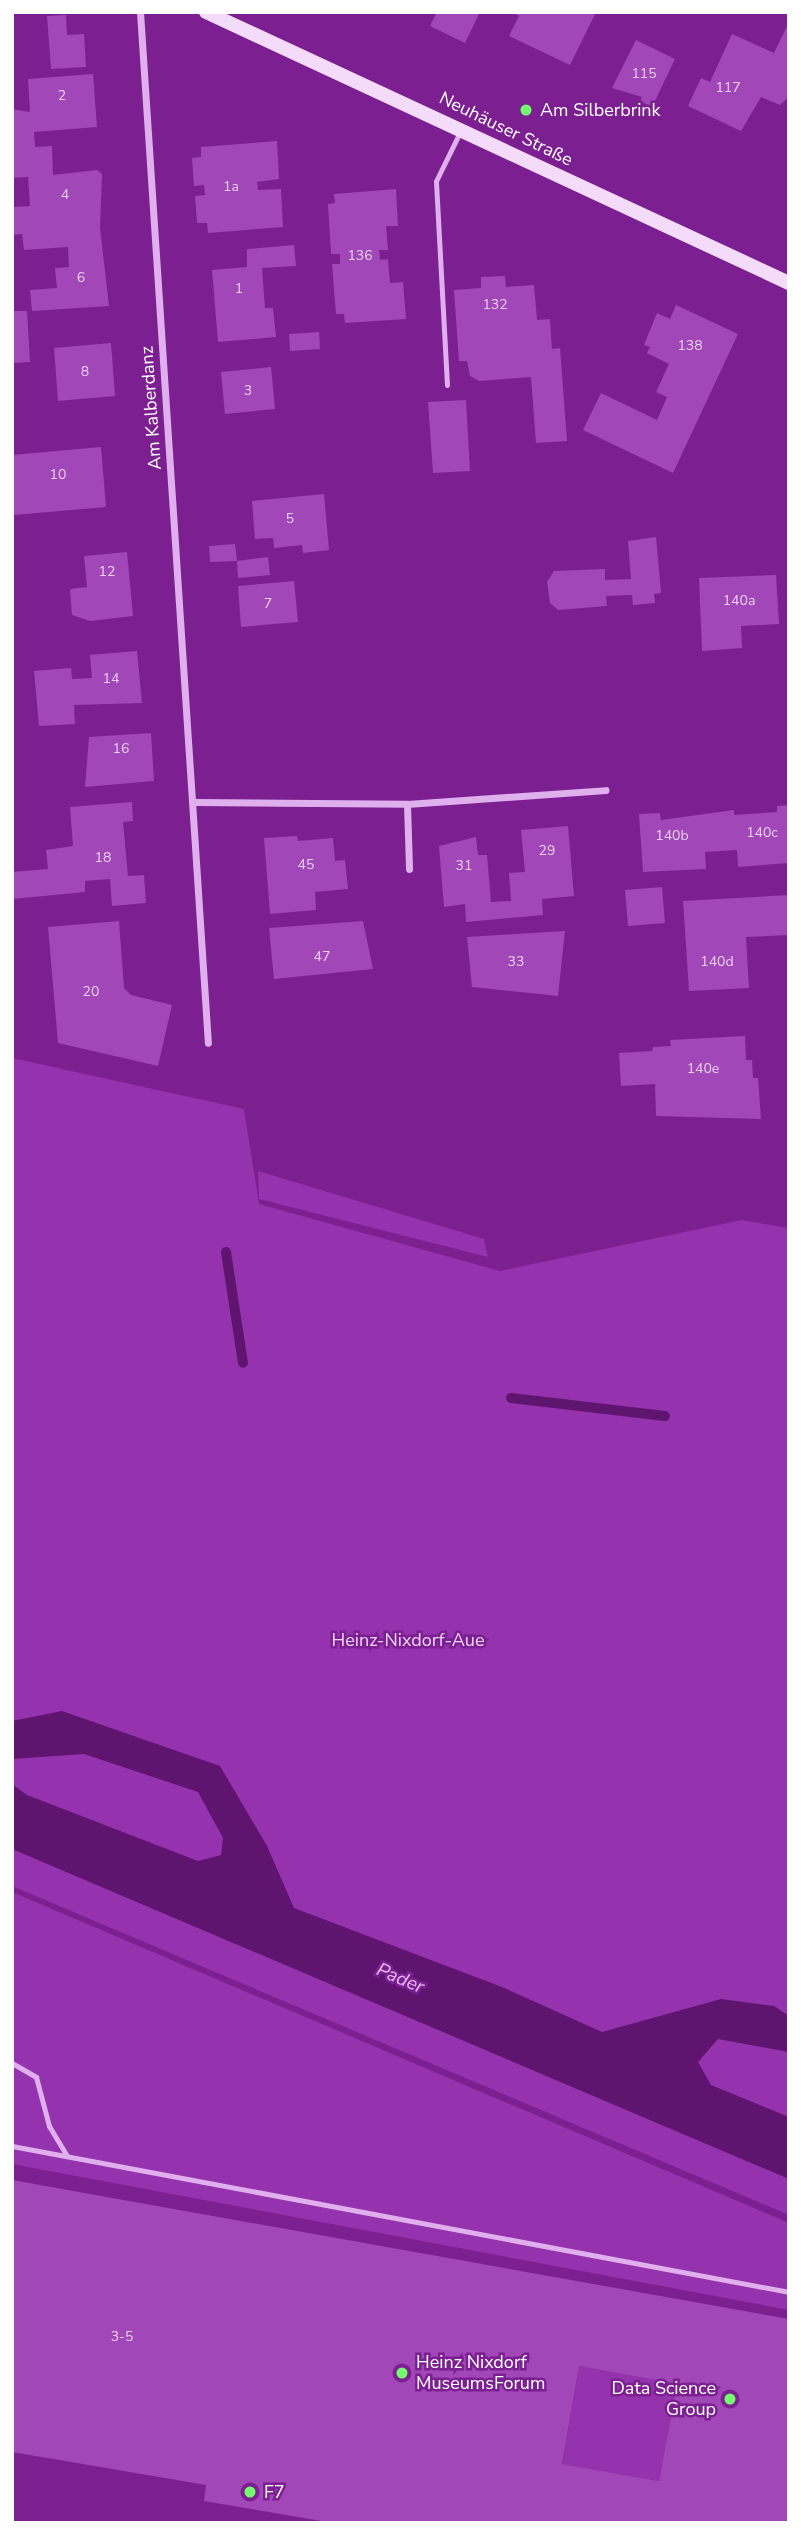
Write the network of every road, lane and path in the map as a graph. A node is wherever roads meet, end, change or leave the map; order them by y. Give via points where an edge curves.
1 (140, 12) edge
2 (206, 12) edge
3 (461, 129) junction
4 (789, 283) edge
5 (447, 385) dead end
6 (606, 790) dead end
7 (194, 802) junction
8 (407, 804) junction
9 (410, 869) dead end
10 (208, 1043) dead end
11 (12, 2063) edge
12 (12, 2146) edge
13 (68, 2156) junction
14 (789, 2292) edge

1 - 7 street, Am Kalberdanz
2 - 3 main road, Neuhäuser Straße
3 - 4 main road, Neuhäuser Straße
3 - 5 lane via 436,181
6 - 8 street
7 - 8 street
7 - 10 street, Am Kalberdanz
8 - 9 street
11 - 13 lane via 36,2077 49,2126
12 - 13 lane
13 - 14 lane via 205,2186

